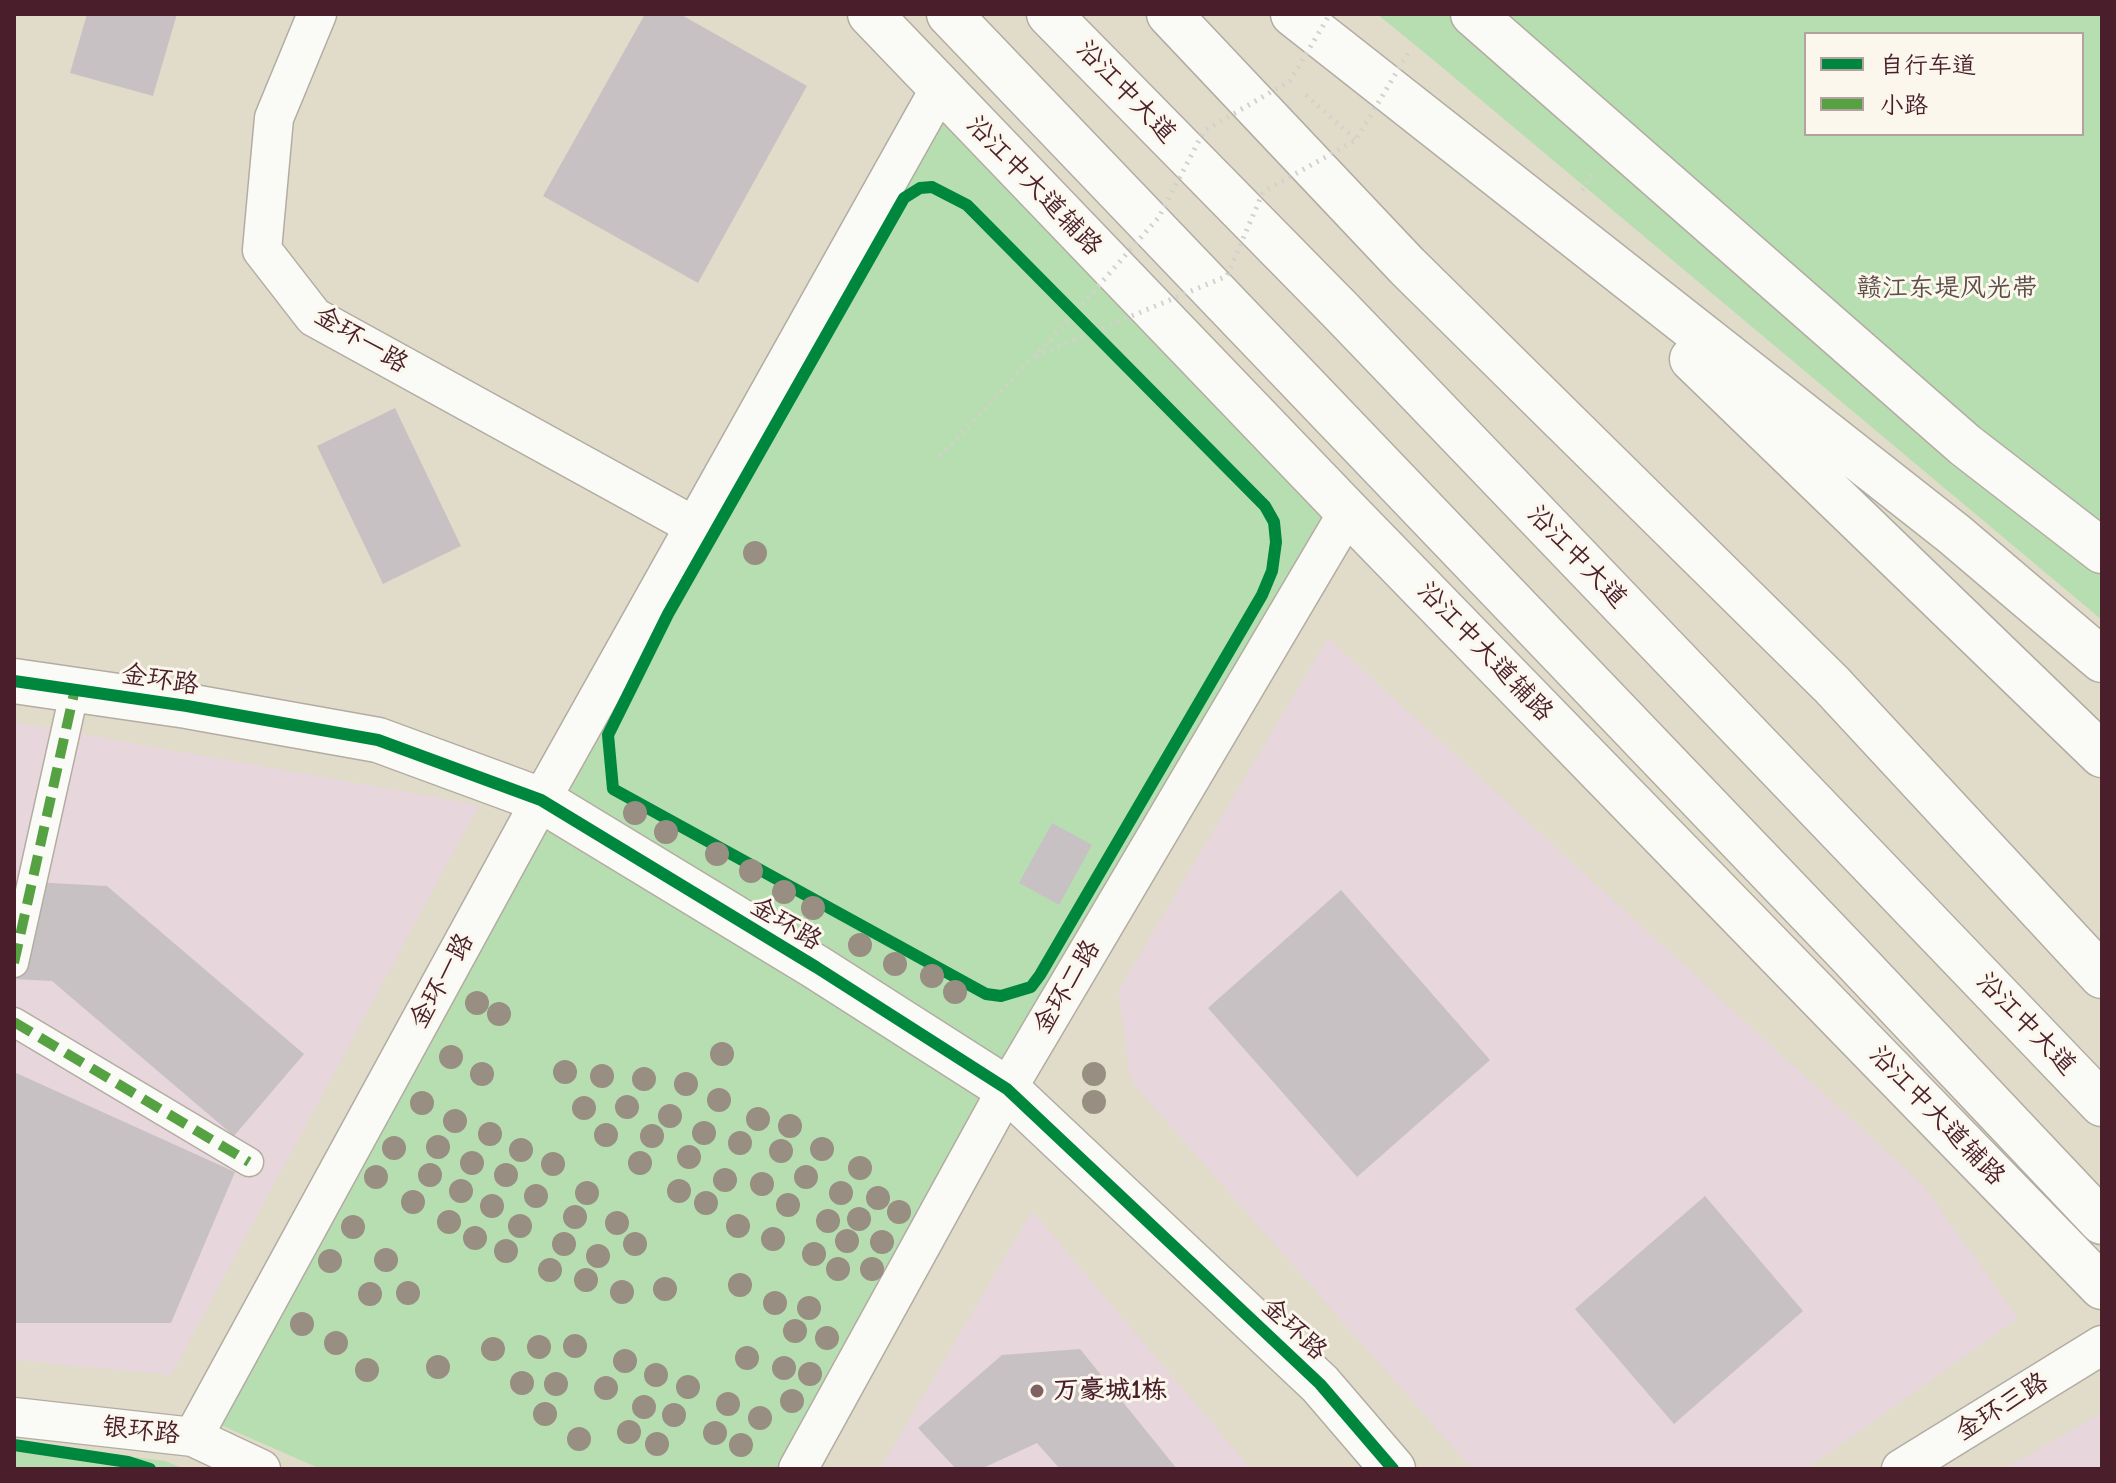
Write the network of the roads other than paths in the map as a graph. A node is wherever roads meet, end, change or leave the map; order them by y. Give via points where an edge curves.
1 (317, 14) edge
2 (870, 14) edge
3 (949, 14) edge
4 (1049, 14) edge
5 (1169, 14) edge
6 (1293, 14) edge
7 (1473, 14) edge
8 (940, 88) junction
9 (1509, 184) junction
10 (1348, 512) junction
11 (694, 526) junction
12 (2102, 551) edge
13 (2102, 660) edge
14 (14, 681) edge
15 (75, 689) junction
16 (2102, 755) edge
17 (541, 800) junction
18 (14, 963) edge
19 (2102, 976) edge
20 (2011, 1008) junction
21 (14, 1022) edge
22 (1007, 1089) junction
23 (2102, 1104) edge
24 (2102, 1119) edge
25 (249, 1162) dead end
26 (2102, 1222) edge
27 (2102, 1287) edge
28 (2102, 1345) edge
29 (14, 1417) edge
30 (193, 1437) junction
31 (261, 1469) edge
32 (798, 1469) edge
33 (1393, 1469) edge
34 (1901, 1469) edge

1 - 11 street, 金环一路 via 274,118 262,250 314,317
2 - 8 main road, 沿江中大道辅路
3 - 26 main road
4 - 20 main road, 沿江中大道
5 - 19 main road via 1407,266 1832,685
6 - 9 main road
7 - 12 main road via 1965,445
8 - 10 main road, 沿江中大道辅路
8 - 11 street, 金环一路
9 - 13 main road via 1954,534
9 - 16 main road
10 - 22 street, 金环二路
10 - 27 main road, 沿江中大道辅路
11 - 17 street, 金环一路
14 - 15 main road, 金环路
15 - 17 main road, 金环路 via 378,740
15 - 18 street
17 - 22 main road, 金环路
17 - 30 street, 金环一路
20 - 23 main road, 沿江中大道
20 - 24 main road
21 - 25 street
22 - 32 street, 金环二路
22 - 33 main road, 金环路 via 1320,1384
28 - 34 street, 金环三路
29 - 30 street, 银环路
30 - 31 street, 银环路

